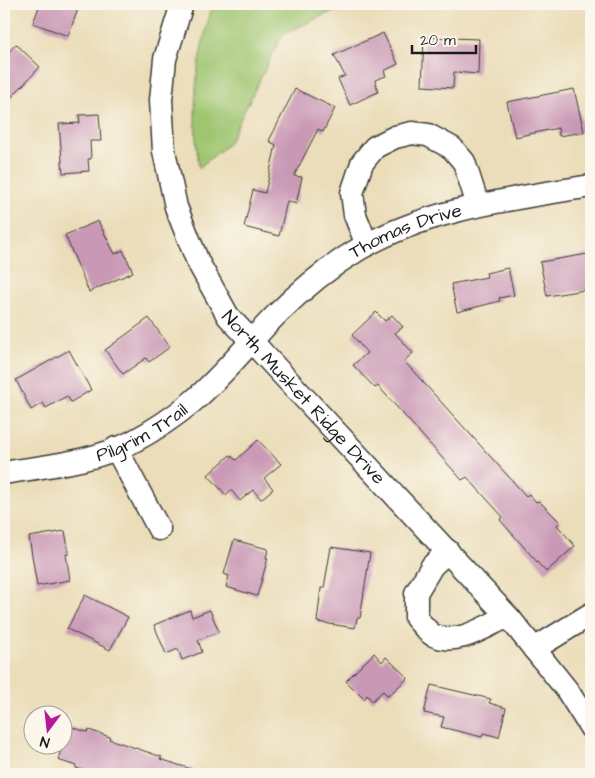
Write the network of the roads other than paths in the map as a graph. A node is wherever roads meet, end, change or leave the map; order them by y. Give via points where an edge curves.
1 (182, 4) edge
2 (591, 186) edge
3 (478, 205) junction
4 (367, 245) junction
5 (252, 341) junction
6 (116, 448) junction
7 (4, 473) edge
8 (159, 529) dead end
9 (448, 551) junction
10 (591, 614) edge
11 (512, 620) junction
12 (534, 649) junction
13 (591, 728) edge

1 - 5 street, North Musket Ridge Drive via 165,59 161,100 164,151 176,207 198,262 228,316
2 - 3 street, Thomas Drive
3 - 4 street, Thomas Drive via 411,224
3 - 4 street via 464,162 452,148 428,135 412,133 395,137 375,147 362,163 352,193 355,215
4 - 5 street, Thomas Drive via 308,285
5 - 6 street, Pilgrim Trail via 192,402 156,428
5 - 9 street, North Musket Ridge Drive
6 - 7 street, Pilgrim Trail via 66,462
6 - 8 street
9 - 11 street, North Musket Ridge Drive
9 - 11 street via 432,566 416,593 416,618 432,635 455,640 504,618
10 - 12 street
11 - 12 street, North Musket Ridge Drive
12 - 13 street, North Musket Ridge Drive via 567,690

